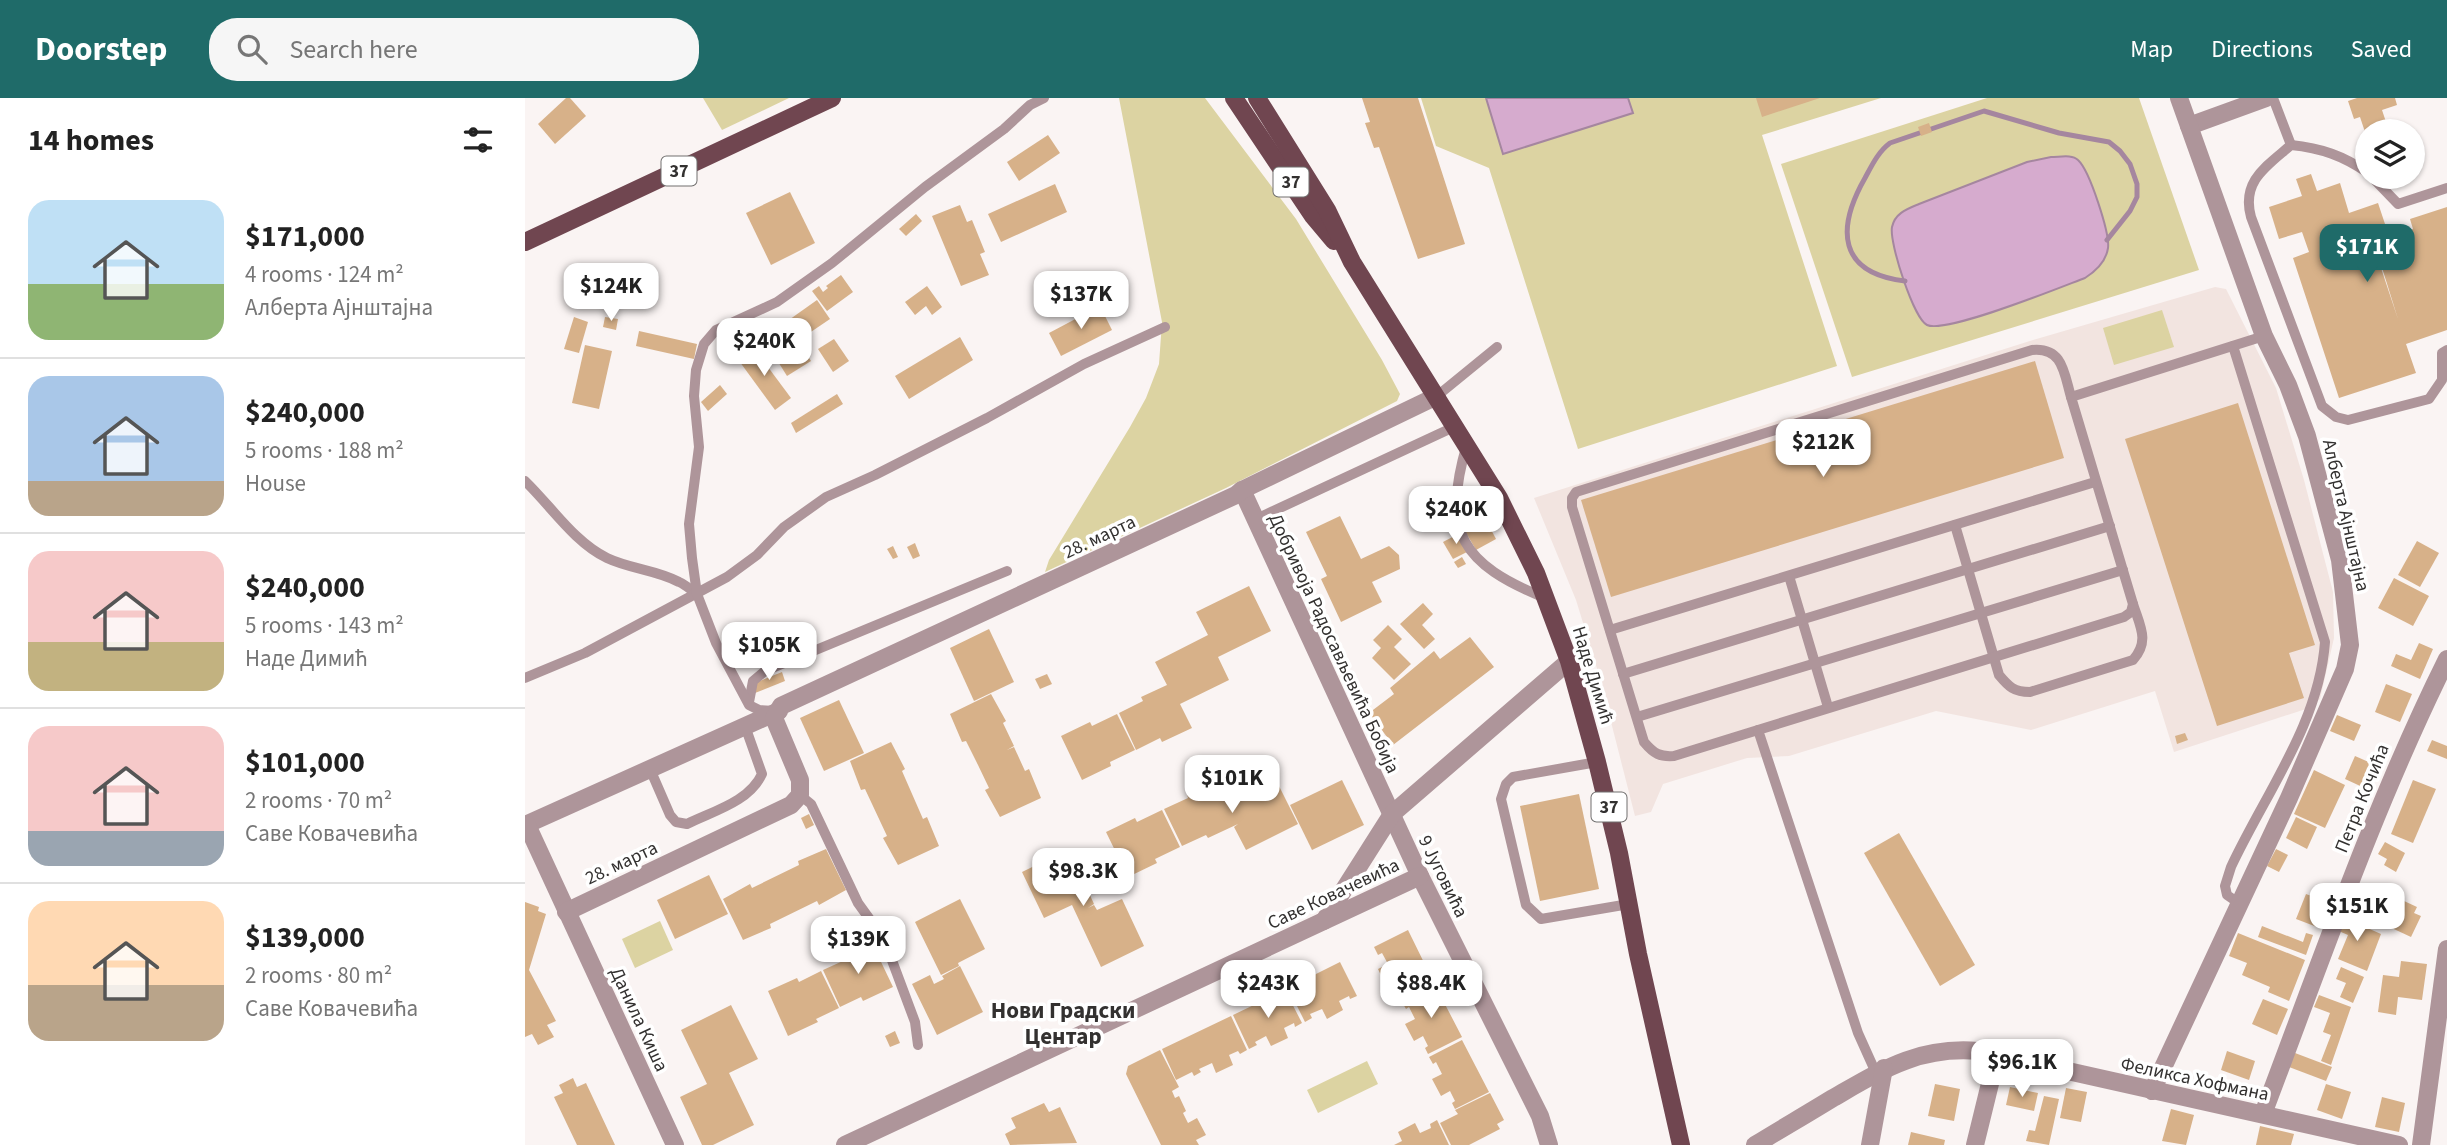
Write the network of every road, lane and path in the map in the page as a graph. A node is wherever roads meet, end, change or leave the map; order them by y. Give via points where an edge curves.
1 (832, 98) edge
2 (1044, 98) edge
3 (1234, 98) edge
4 (1257, 98) edge
5 (2179, 98) edge
6 (2266, 98) edge
7 (2273, 98) edge
8 (2189, 126) junction
9 (2291, 145) junction
10 (2355, 166) edge
11 (2447, 188) edge
12 (2384, 189) edge
13 (525, 242) edge
14 (1352, 262) junction
15 (1165, 327) dead end
16 (2264, 336) junction
17 (2233, 346) junction
18 (1497, 347) dead end
19 (2447, 350) edge
20 (1437, 397) junction
21 (2071, 397) junction
22 (1456, 426) junction
23 (1467, 444) junction
24 (525, 481) edge
25 (2095, 482) junction
26 (1242, 490) junction
27 (1254, 520) junction
28 (1955, 524) junction
29 (2110, 526) junction
30 (1968, 569) junction
31 (2123, 570) junction
32 (1007, 571) dead end
33 (1789, 576) junction
34 (697, 594) junction
35 (1547, 598) junction
36 (2133, 604) junction
37 (1981, 612) junction
38 (1802, 619) junction
39 (1610, 630) junction
40 (1994, 656) junction
41 (2447, 659) edge
42 (1569, 661) junction
43 (1815, 663) junction
44 (1623, 674) junction
45 (525, 678) edge
46 (749, 705) junction
47 (1828, 707) junction
48 (779, 711) junction
49 (1637, 717) junction
50 (745, 726) junction
51 (1758, 730) junction
52 (1597, 762) junction
53 (650, 769) junction
54 (800, 794) junction
55 (1392, 814) junction
56 (526, 825) edge
57 (1420, 876) junction
58 (1629, 904) junction
59 (2240, 904) junction
60 (566, 912) junction
61 (1324, 920) junction
62 (2447, 949) edge
63 (918, 1045) dead end
64 (1997, 1055) junction
65 (1880, 1071) junction
66 (2152, 1091) junction
67 (2263, 1114) junction
68 (675, 1145) edge
69 (845, 1145) edge
70 (1549, 1145) edge
71 (1681, 1145) edge
72 (1755, 1145) edge
73 (1871, 1145) edge
74 (1975, 1145) edge
75 (2399, 1145) edge
76 (2421, 1145) edge

1 - 13 main road, 37
2 - 34 lane via 832,263 777,302 716,330 703,344 696,370 699,447 689,524
3 - 14 main road, 37 via 1313,216
4 - 14 main road, 37 via 1327,210
5 - 8 street, Алберта Ајнштајна
6 - 8 street
7 - 9 lane
8 - 16 street, Алберта Ајнштајна
9 - 10 lane via 2315,147
9 - 19 lane via 2254,181 2247,198 2322,406 2348,420 2424,401 2442,380 2442,353
11 - 12 lane via 2398,204
14 - 20 main road, Наде Димић / 37
15 - 34 lane via 826,497 757,555
16 - 17 lane
16 - 59 street, Алберта Ајнштајна via 2307,436 2340,560 2350,645 2327,712
17 - 21 lane
17 - 59 lane via 2325,642 2323,669 2310,711 2231,867 2227,895
18 - 20 lane
20 - 22 main road, Наде Димић / 37
20 - 26 street, 28. марта
21 - 25 lane
21 - 39 lane via 2055,354 2032,350 1576,492 1572,507
22 - 23 main road, Наде Димић / 37
22 - 27 lane
23 - 35 main road, Наде Димић / 37 via 1514,524
23 - 35 lane via 1455,497 1462,533 1474,555 1493,572
24 - 34 lane via 554,514 606,558 678,581
25 - 28 lane
25 - 29 lane
26 - 27 street, Добривоја Радосављевића Бобија
26 - 48 street, 28. марта via 781,706
27 - 55 street, Добривоја Радосављевића Бобија
28 - 30 lane
28 - 33 lane
29 - 30 lane
29 - 31 lane
30 - 37 lane
30 - 38 lane
31 - 36 lane
31 - 37 lane
32 - 46 lane via 765,671 753,681
33 - 38 lane
33 - 39 lane
34 - 45 lane via 585,653
34 - 46 lane via 716,643
35 - 42 main road, Наде Димић / 37
36 - 40 lane via 2125,617
36 - 40 lane via 2143,635 2141,651 2133,660 2018,692 2000,675
37 - 40 lane
37 - 43 lane
38 - 43 lane
38 - 44 lane
39 - 44 lane
40 - 47 lane
41 - 67 street, Петра Кочића via 2400,755
42 - 52 main road, Наде Димић / 37
42 - 55 street
43 - 47 lane
43 - 49 lane
44 - 49 lane
46 - 48 lane
47 - 51 lane
48 - 50 street, 28. марта
48 - 54 street via 774,718 800,780
49 - 51 lane via 1644,742 1661,757
50 - 53 street, 28. марта
50 - 53 lane via 762,774 757,783 748,794 687,824 670,815
51 - 65 lane via 1858,1033
52 - 58 main road, Наде Димић / 37
52 - 58 lane via 1513,777 1501,799 1526,905 1541,919
53 - 56 street, 28. марта
54 - 60 street, 28. марта via 775,813
54 - 63 lane via 811,804 858,903 884,939 915,1022
55 - 57 street, 9 Југовића
55 - 61 street
56 - 60 street, Данила Киша
57 - 61 street, Саве Ковачевића
57 - 70 street, 9 Југовића via 1540,1116
58 - 71 main road, Наде Димић / 37
59 - 66 street, Алберта Ајнштајна
60 - 68 street, Данила Киша
61 - 69 street, Саве Ковачевића
62 - 76 street
64 - 65 street, Феликса Хофмана via 1936,1051
64 - 66 street, Феликса Хофмана
64 - 74 street
65 - 72 street, Феликса Хофмана
65 - 73 street
66 - 67 street, Феликса Хофмана
67 - 75 street, Феликса Хофмана

